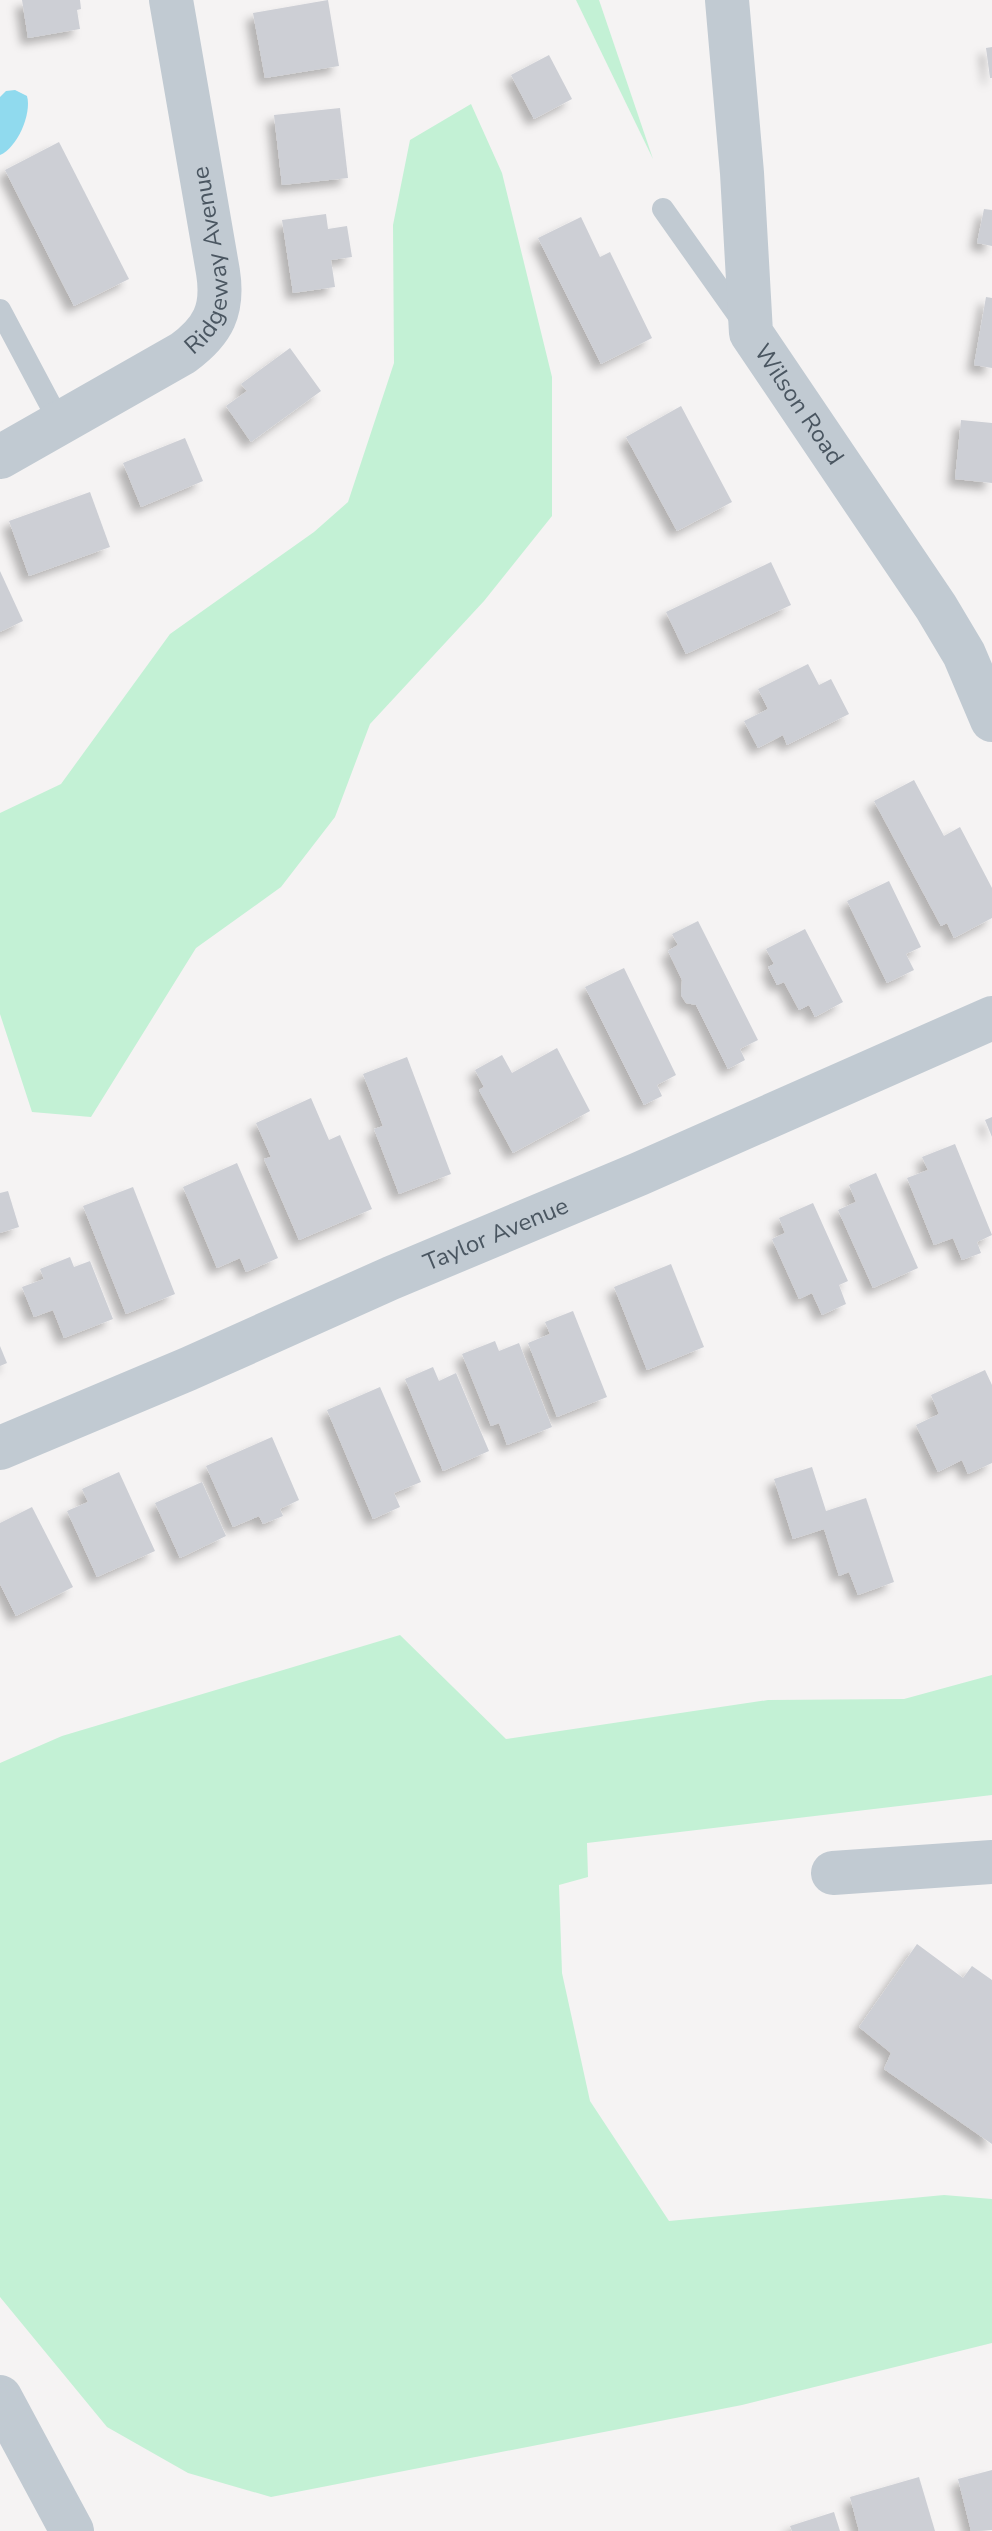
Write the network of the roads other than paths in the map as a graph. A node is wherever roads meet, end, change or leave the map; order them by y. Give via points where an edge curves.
1 (171, 0) edge
2 (727, 0) edge
3 (663, 209) dead end
4 (0, 310) edge
5 (751, 333) junction
6 (60, 423) junction
7 (0, 457) edge
8 (992, 720) edge
9 (992, 1018) edge
10 (0, 1448) edge
11 (992, 1862) edge
12 (833, 1873) dead end
13 (0, 2397) edge
14 (72, 2531) edge

1 - 6 street, Ridgeway Avenue via 218,272 219,304 203,339
2 - 5 street, Wilson Road
3 - 5 lane
4 - 6 lane
5 - 8 street, Wilson Road via 936,607 964,654
6 - 7 street, Ridgeway Avenue
9 - 10 street, Taylor Avenue
11 - 12 street
13 - 14 street

